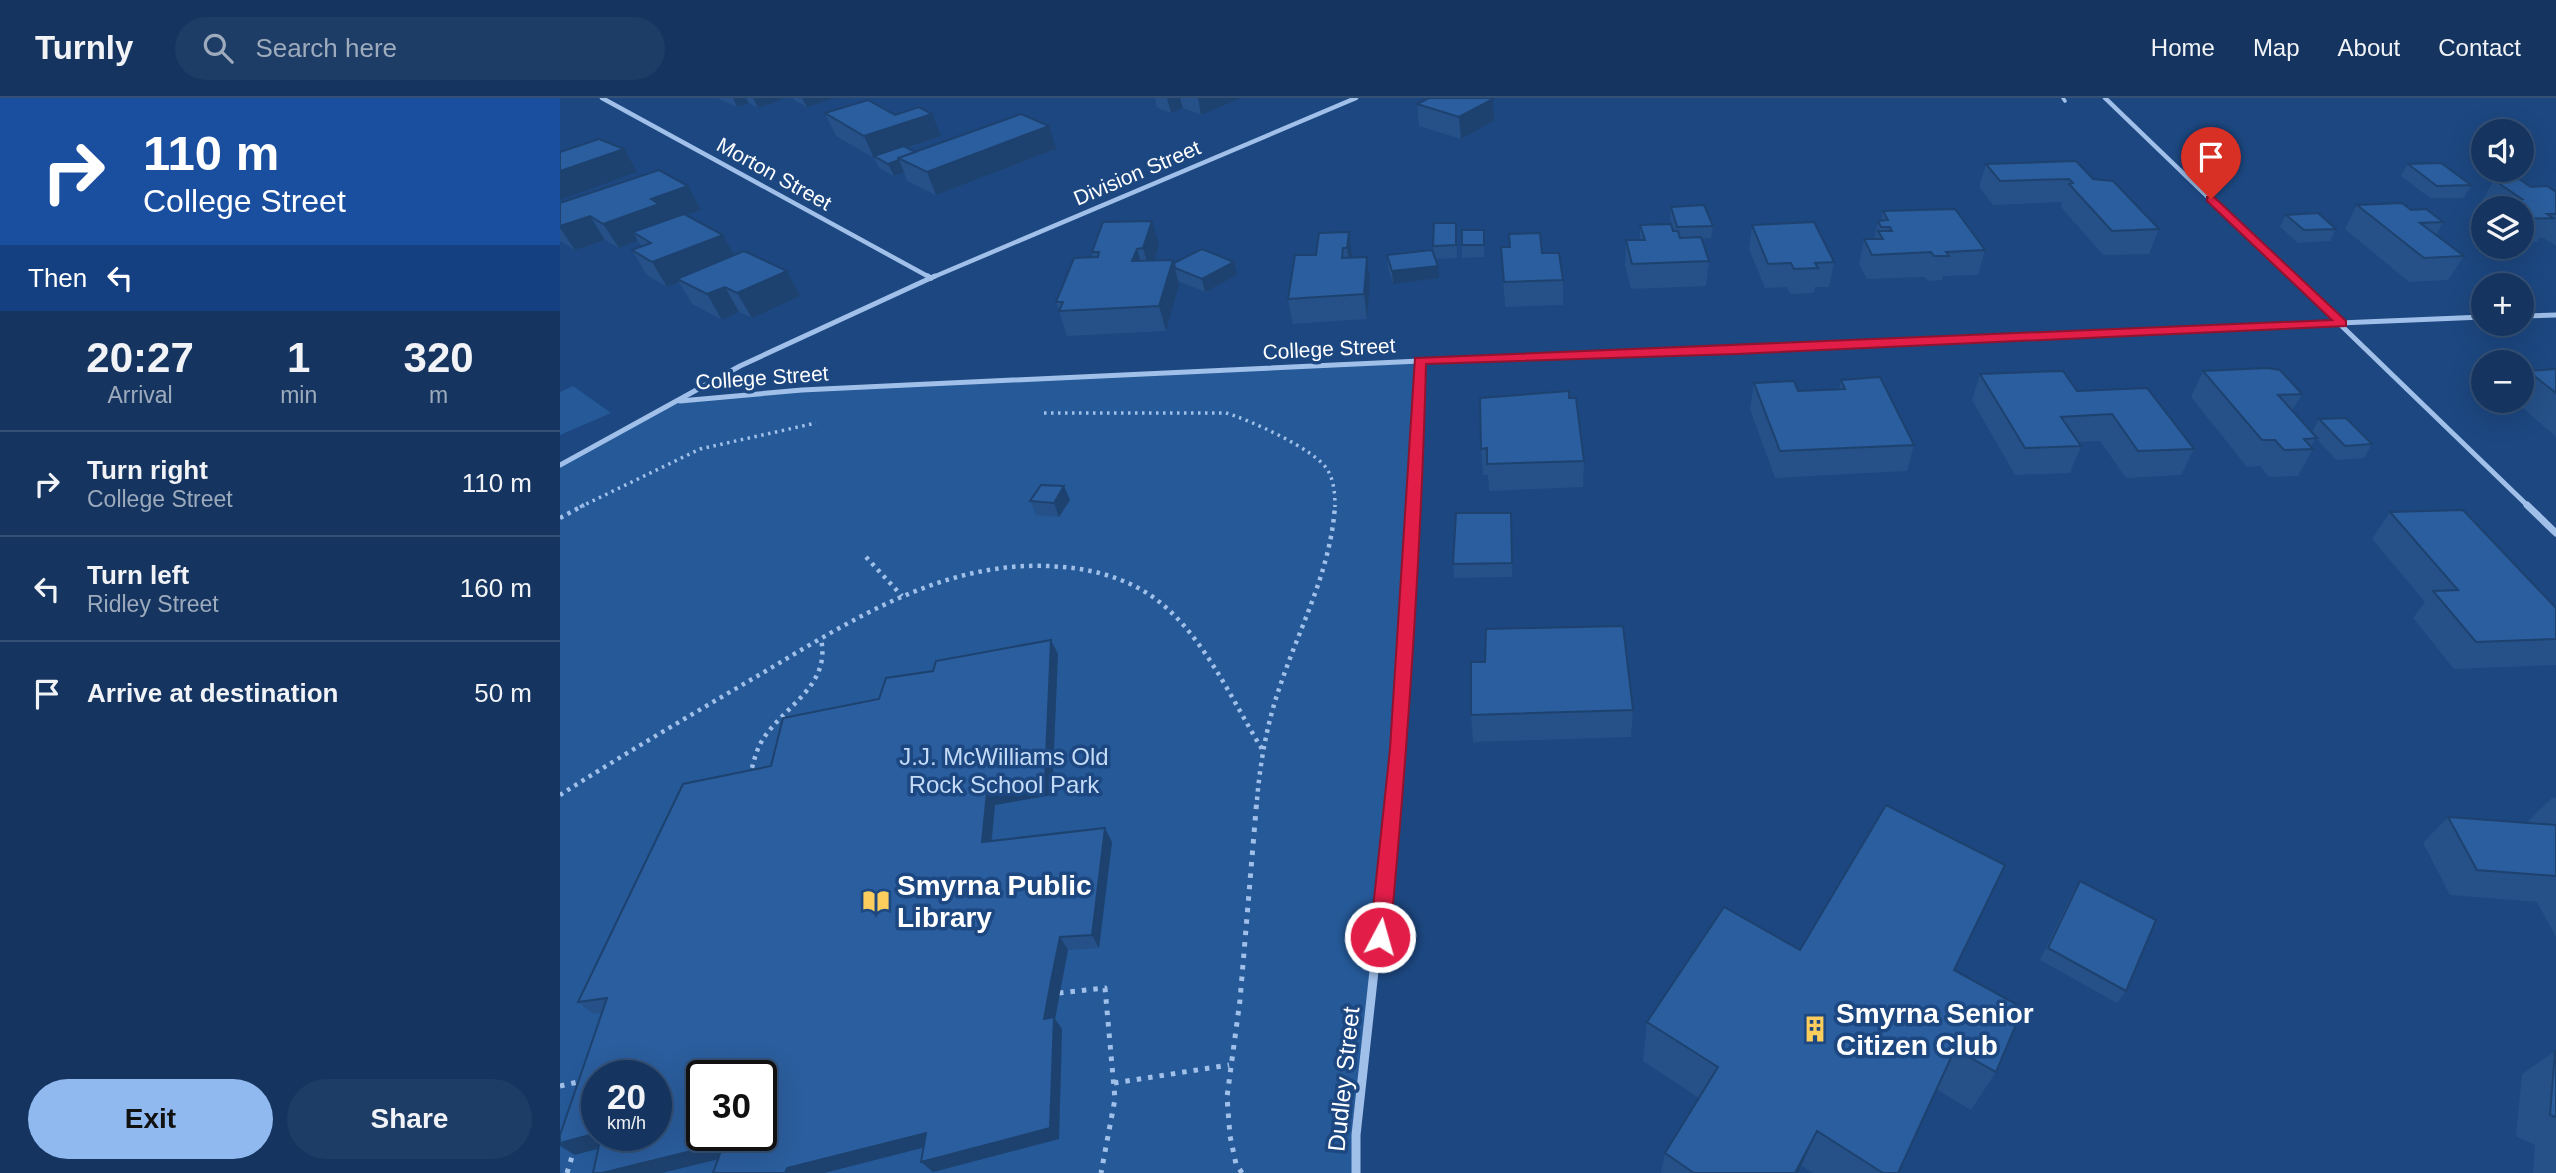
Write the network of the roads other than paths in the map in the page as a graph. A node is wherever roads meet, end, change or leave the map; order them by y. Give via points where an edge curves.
1 (602, 98) edge
2 (1356, 98) edge
3 (2105, 98) edge
4 (931, 278) junction
5 (2556, 315) edge
6 (2534, 316) edge
7 (2471, 318) edge
8 (2342, 323) junction
9 (1420, 361) junction
10 (680, 401) junction
11 (560, 465) edge
12 (2556, 533) edge
13 (1356, 1173) edge

1 - 4 street, Morton Street
2 - 4 street, Division Street
3 - 8 street
4 - 10 street, College Street via 740,366
5 - 6 street
7 - 8 street, College Street
8 - 9 street, College Street
8 - 12 street
9 - 10 street, College Street via 802,390
9 - 13 street, Dudley Street via 1399,749 1356,1135
10 - 11 street, College Street

